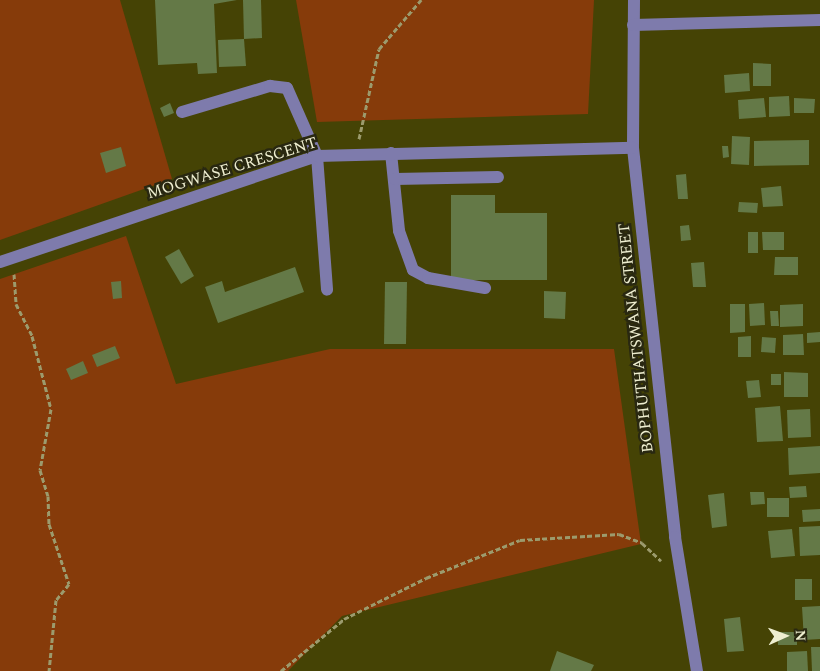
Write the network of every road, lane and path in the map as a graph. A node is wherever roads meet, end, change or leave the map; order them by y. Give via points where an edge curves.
1 (421, 0) edge
2 (634, 0) edge
3 (820, 20) edge
4 (633, 25) junction
5 (182, 112) dead end
6 (632, 148) junction
7 (356, 153) junction
8 (391, 153) junction
9 (317, 156) junction
10 (498, 177) dead end
11 (395, 179) junction
12 (6, 260) edge
13 (485, 288) dead end
14 (327, 290) dead end
15 (682, 583) junction
16 (49, 671) edge
17 (281, 671) edge
18 (697, 671) edge

1 - 7 path via 380,49
2 - 4 street, BOPHUTHATSWANA STREET
3 - 4 street
4 - 6 street, BOPHUTHATSWANA STREET
5 - 9 street via 270,86 287,88
6 - 8 street, MOGWASE CRESCENT
6 - 15 street, BOPHUTHATSWANA STREET
7 - 8 street, MOGWASE CRESCENT
7 - 9 street, MOGWASE CRESCENT
8 - 11 street
9 - 12 street, MOGWASE CRESCENT
9 - 14 street
10 - 11 street
11 - 13 street via 399,231 413,270 428,278
12 - 16 path via 16,304 32,336 51,409 40,470 48,496 49,524 69,584 56,600
15 - 17 path via 642,543 619,534 520,540 426,578 344,619
15 - 18 street, BOPHUTHATSWANA STREET

